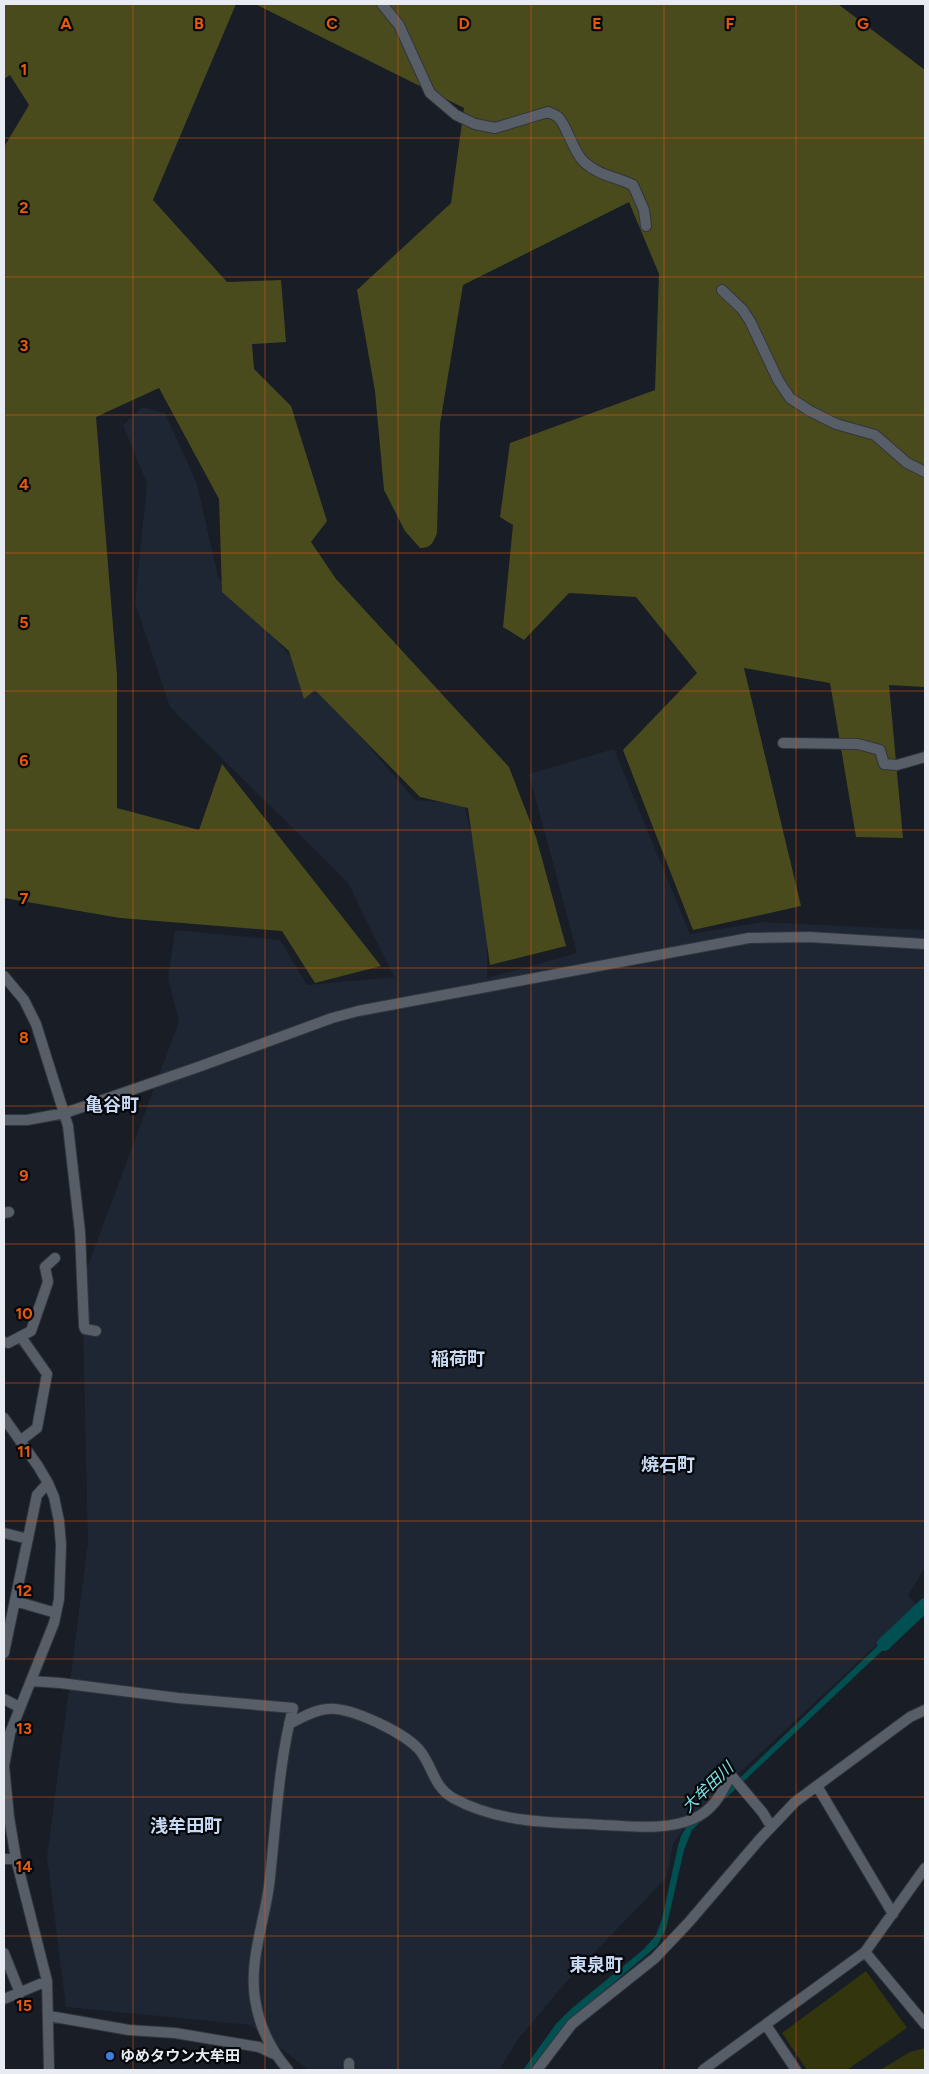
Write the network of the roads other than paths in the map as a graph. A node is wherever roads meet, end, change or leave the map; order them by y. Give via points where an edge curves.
1 (382, 4) edge
2 (646, 226) dead end
3 (722, 290) dead end
4 (925, 472) edge
5 (783, 744) dead end
6 (925, 758) edge
7 (925, 944) edge
8 (4, 976) edge
9 (64, 1113) junction
10 (4, 1120) edge
11 (56, 1258) dead end
12 (96, 1332) dead end
13 (21, 1337) junction
14 (4, 1342) edge
15 (4, 1418) edge
16 (20, 1441) junction
17 (48, 1483) junction
18 (4, 1533) edge
19 (28, 1539) junction
20 (14, 1601) junction
21 (56, 1613) junction
22 (4, 1653) edge
23 (31, 1681) junction
24 (4, 1699) edge
25 (19, 1707) junction
26 (925, 1710) edge
27 (289, 1724) junction
28 (817, 1786) junction
29 (769, 1823) dead end
30 (4, 1859) edge
31 (16, 1859) junction
32 (925, 1868) edge
33 (893, 1914) junction
34 (865, 1952) junction
35 (4, 1953) edge
36 (48, 1981) junction
37 (20, 1993) junction
38 (4, 1999) edge
39 (49, 2016) junction
40 (925, 2024) edge
41 (766, 2025) junction
42 (274, 2054) junction
43 (49, 2070) edge
44 (288, 2070) edge
45 (537, 2070) edge
46 (703, 2070) edge
47 (796, 2070) edge

1 - 2 street via 399,25 430,93 456,116 495,128 548,112 559,118 583,161 598,173 633,185 644,210
3 - 4 street via 750,321 790,398 836,424 875,435 907,463
5 - 6 street via 858,744 880,750 884,764 897,766
7 - 9 street via 810,937 749,938 358,1011
8 - 9 street via 24,1000 36,1024
9 - 10 street via 27,1120
9 - 12 street via 80,1232 84,1326
11 - 13 street via 45,1267 48,1282 31,1331
13 - 14 street
13 - 16 street via 46,1374 38,1428
15 - 16 street
16 - 17 street
17 - 19 street via 37,1495
17 - 21 street via 59,1520 61,1545
18 - 19 street
19 - 20 street
20 - 21 street
20 - 22 street
21 - 23 street
23 - 25 street
23 - 27 street via 293,1708
24 - 25 street
25 - 31 street via 4,1766 8,1817
26 - 28 street via 910,1717
27 - 29 street via 328,1708 361,1715 416,1746 438,1787 451,1797 499,1816 551,1823 671,1826 694,1819 714,1806 731,1775
27 - 42 street via 268,1888 253,1971 261,2025
28 - 33 street
28 - 45 street via 794,1802 655,1958 572,2024
30 - 31 street
31 - 36 street
32 - 33 street
33 - 34 street
34 - 40 street
34 - 41 street
35 - 37 street
36 - 37 street
36 - 39 street
37 - 38 street
39 - 42 street via 129,2030 175,2033 259,2048
39 - 43 street
41 - 46 street
41 - 47 street
42 - 44 street

